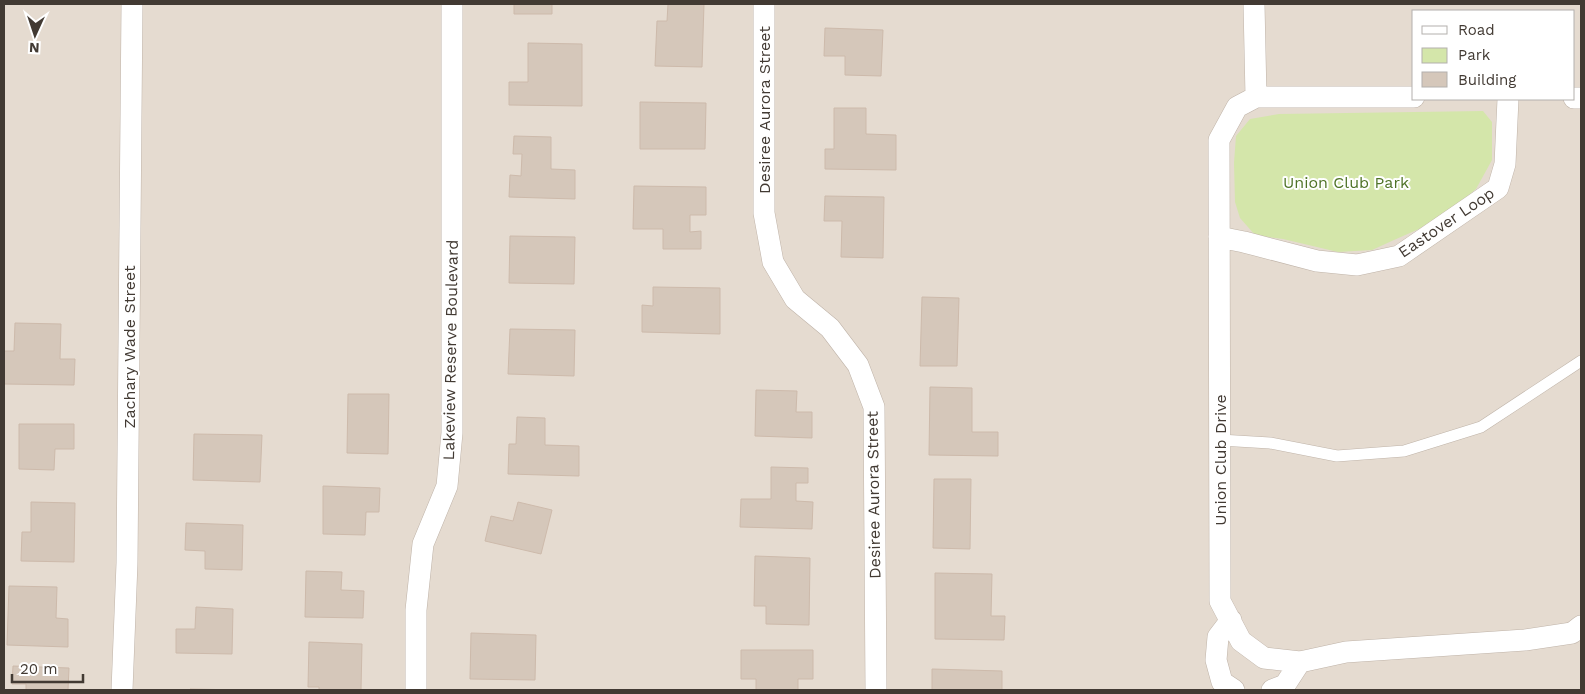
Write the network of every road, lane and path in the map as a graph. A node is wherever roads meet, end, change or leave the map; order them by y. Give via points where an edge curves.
1 (132, 4) edge
2 (452, 4) edge
3 (764, 4) edge
4 (1254, 4) edge
5 (1256, 97) junction
6 (1412, 97) edge
7 (1508, 100) edge
8 (1219, 237) junction
9 (1581, 361) edge
10 (1220, 440) junction
11 (1231, 620) junction
12 (1581, 626) edge
13 (1300, 662) junction
14 (122, 690) edge
15 (416, 690) edge
16 (876, 690) edge
17 (1234, 690) edge
18 (1272, 690) edge

1 - 14 street, Zachary Wade Street via 127,563
2 - 15 street, Lakeview Reserve Boulevard via 452,433 447,486 423,544 416,610
3 - 16 street, Desiree Aurora Street via 764,213 773,262 795,299 830,328 858,365 874,407
4 - 5 street
5 - 6 street
5 - 8 street, Union Club Drive via 1237,107 1219,140
7 - 8 street, Eastover Loop via 1505,164 1498,188 1399,256 1356,265 1316,261
8 - 10 street, Union Club Drive
9 - 10 lane via 1482,427 1404,452 1337,456 1270,443
10 - 11 street, Union Club Drive via 1220,601
11 - 13 street, Union Club Drive via 1241,641 1264,658
11 - 17 street via 1218,637 1216,660 1222,682
12 - 13 street, Union Club Drive via 1572,633 1525,640 1346,652
13 - 18 street via 1284,685

